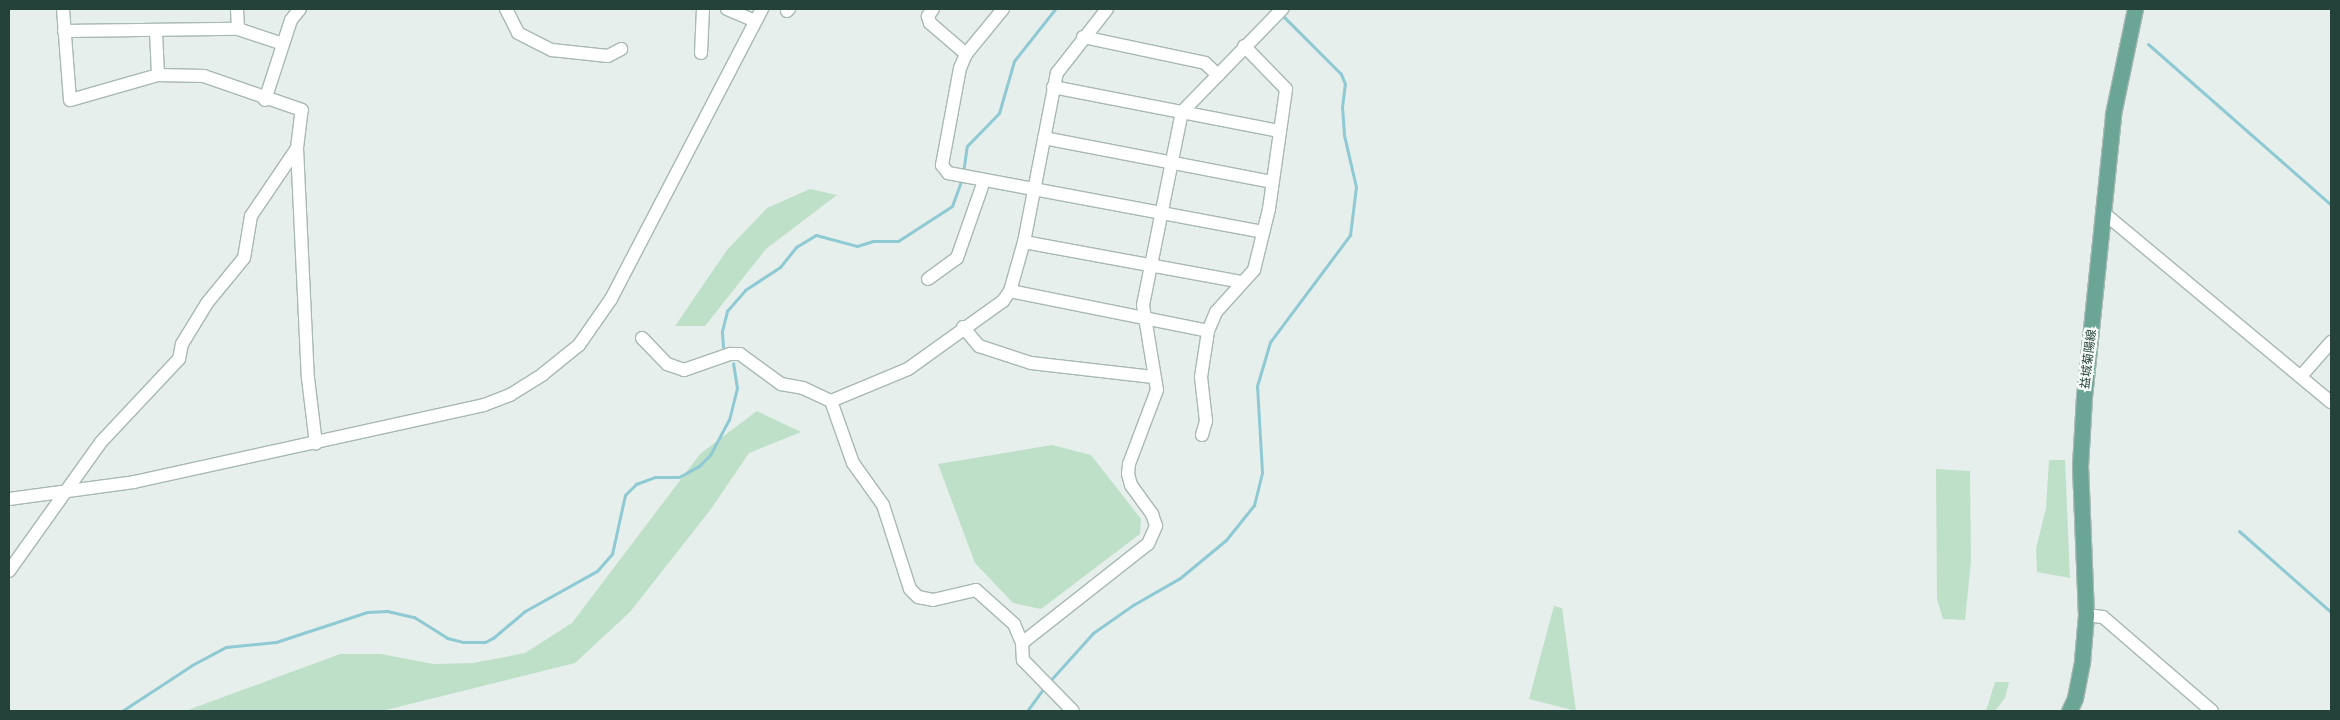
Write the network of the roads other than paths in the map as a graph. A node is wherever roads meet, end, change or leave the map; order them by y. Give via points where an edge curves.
1 (63, 9) edge
2 (236, 9) edge
3 (300, 9) edge
4 (506, 9) edge
5 (703, 9) edge
6 (728, 9) edge
7 (762, 9) edge
8 (933, 9) edge
9 (1003, 9) edge
10 (1107, 9) edge
11 (1282, 9) edge
12 (2135, 9) edge
13 (755, 21) junction
14 (238, 29) junction
15 (64, 31) junction
16 (156, 31) junction
17 (1083, 37) junction
18 (283, 44) junction
19 (1244, 46) junction
20 (621, 49) dead end
21 (701, 53) dead end
22 (966, 54) junction
23 (158, 75) junction
24 (1218, 75) junction
25 (1053, 88) junction
26 (265, 100) junction
27 (1182, 112) junction
28 (1280, 131) junction
29 (1044, 138) junction
30 (297, 148) junction
31 (1171, 162) junction
32 (980, 180) junction
33 (1273, 182) junction
34 (1034, 190) junction
35 (1161, 212) junction
36 (2105, 214) junction
37 (1264, 232) junction
38 (1024, 242) junction
39 (1151, 266) junction
40 (928, 279) dead end
41 (1242, 282) junction
42 (1010, 291) junction
43 (1143, 317) junction
44 (963, 327) junction
45 (1208, 331) junction
46 (642, 338) dead end
47 (2331, 342) edge
48 (2302, 375) junction
49 (1153, 377) junction
50 (831, 401) junction
51 (2331, 402) edge
52 (1202, 435) dead end
53 (316, 444) junction
54 (64, 492) junction
55 (9, 500) edge
56 (9, 571) edge
57 (2086, 615) junction
58 (1022, 643) junction
59 (1073, 711) edge
60 (2069, 711) edge
61 (2212, 711) edge

1 - 15 street
2 - 14 street
3 - 18 street via 291,20
4 - 20 street via 518,33 552,50 608,56
5 - 21 street
6 - 13 street
7 - 13 street
8 - 22 street via 928,16 930,23
9 - 22 street
10 - 17 street
11 - 19 street
12 - 36 main road, 益城菊陽線 via 2113,114
13 - 53 street via 611,298 579,344 519,390 484,405
14 - 16 street
14 - 18 street
15 - 16 street
15 - 23 street via 70,100
16 - 23 street
17 - 24 street via 1205,63
17 - 25 street via 1057,73
18 - 26 street
19 - 24 street
19 - 28 street via 1286,89
22 - 32 street via 960,68 942,165 950,174
23 - 26 street via 204,76
24 - 27 street
25 - 27 street
25 - 29 street
26 - 30 street via 302,110
27 - 28 street
27 - 31 street
28 - 33 street
29 - 31 street
29 - 34 street
30 - 53 street via 308,378
30 - 54 street via 251,216 244,258 207,303 182,344 178,359 101,442
31 - 33 street
31 - 35 street
32 - 34 street
32 - 40 street via 957,258
33 - 37 street
34 - 35 street
34 - 38 street
35 - 37 street
35 - 39 street
36 - 48 street
36 - 57 main road, 益城菊陽線 via 2080,460
37 - 41 street via 1254,270
38 - 39 street
38 - 42 street
39 - 41 street
39 - 43 street
41 - 45 street via 1216,312
42 - 43 street
42 - 44 street via 1003,301
43 - 45 street
43 - 49 street
44 - 49 street via 979,346 1031,363
44 - 50 street via 908,369
45 - 52 street via 1201,377 1206,421
46 - 50 street via 667,364 684,370 730,354 740,354 781,384 803,388
47 - 48 street
48 - 51 street
49 - 58 street via 1157,390 1128,474 1131,485 1152,514 1156,526 1148,544
50 - 58 street via 853,463 884,505 910,589 918,596 933,600 976,590 1014,624
53 - 54 street via 134,482
54 - 55 street
54 - 56 street
57 - 60 main road, 益城菊陽線 via 2082,661 2075,698
57 - 61 street via 2103,617
58 - 59 street via 1024,660

